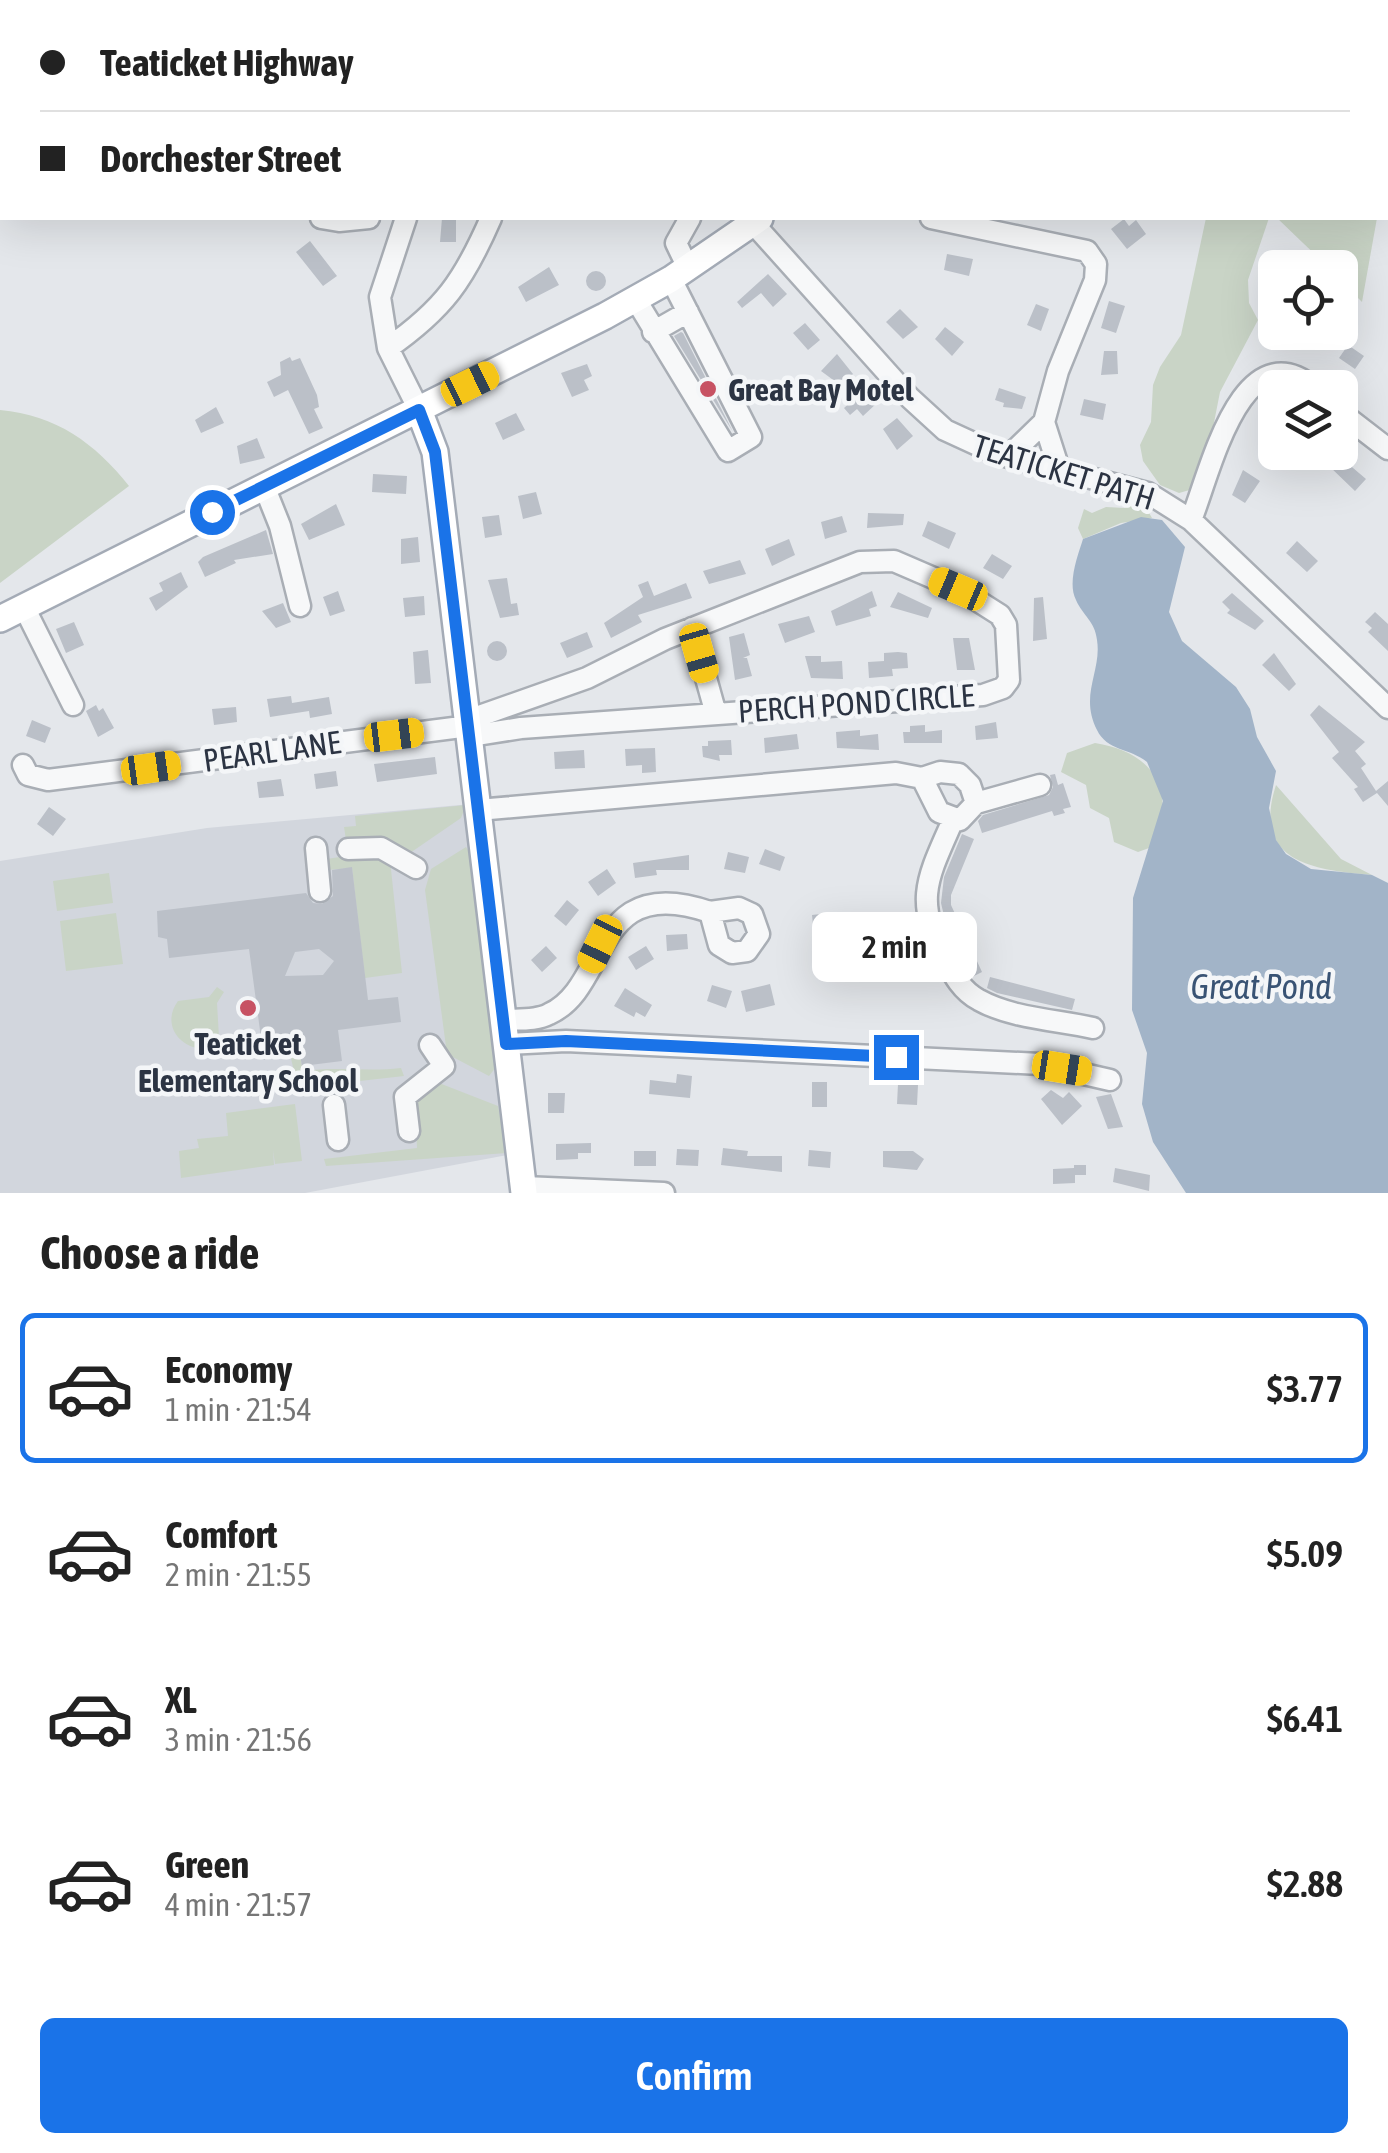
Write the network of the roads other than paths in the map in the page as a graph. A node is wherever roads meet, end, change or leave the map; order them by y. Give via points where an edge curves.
1 (405, 220) edge
2 (490, 220) edge
3 (689, 220) edge
4 (757, 220) edge
5 (935, 220) edge
6 (680, 274) junction
7 (636, 300) junction
8 (688, 312) junction
9 (653, 332) junction
10 (388, 348) junction
11 (1258, 384) edge
12 (419, 410) junction
13 (1044, 422) junction
14 (1358, 426) edge
15 (1388, 449) edge
16 (1008, 457) junction
17 (1058, 469) junction
18 (264, 486) junction
19 (1191, 520) junction
20 (300, 606) dead end
21 (24, 607) junction
22 (0, 619) edge
23 (692, 628) junction
24 (73, 705) dead end
25 (1388, 708) edge
26 (716, 714) junction
27 (469, 727) junction
28 (23, 764) dead end
29 (922, 778) junction
30 (1040, 785) dead end
31 (976, 804) junction
32 (478, 810) junction
33 (953, 820) junction
34 (348, 849) dead end
35 (308, 856) dead end
36 (416, 868) dead end
37 (320, 891) dead end
38 (710, 912) dead end
39 (1093, 1028) dead end
40 (504, 1032) junction
41 (430, 1045) dead end
42 (1110, 1080) dead end
43 (334, 1104) dead end
44 (409, 1131) dead end
45 (338, 1140) dead end
46 (524, 1190) edge
47 (664, 1193) edge

1 - 10 street via 380,297
2 - 10 street via 458,286 430,318
3 - 6 street via 676,243
4 - 6 main road
4 - 16 street, TEATICKET PATH via 937,424
5 - 13 street via 1072,246 1096,264
6 - 7 main road
6 - 8 street
7 - 9 street
7 - 12 main road
8 - 9 street
8 - 9 street via 750,437 728,451
10 - 12 street
11 - 19 street via 1232,410
12 - 18 main road
12 - 27 main road via 434,443
13 - 16 street
13 - 17 street
14 - 15 street
16 - 17 street, TEATICKET PATH
17 - 19 street, TEATICKET PATH via 1148,493
18 - 20 street
18 - 21 main road
19 - 25 street, TEATICKET PATH
21 - 22 main road
21 - 24 street
23 - 26 street, PERCH POND CIRCLE
23 - 26 street, PERCH POND CIRCLE via 860,562 884,560 989,605 1006,625 1009,680 996,691
23 - 27 street, PERCH POND CIRCLE
26 - 27 street, PERCH POND CIRCLE
27 - 28 street, PEARL LANE via 48,780 28,775
27 - 32 main road
29 - 31 street via 959,774
29 - 32 street via 896,774
29 - 33 street via 934,806
30 - 31 street
31 - 33 street
32 - 40 main road
33 - 39 street via 924,900 936,942 958,982 998,1008
34 - 36 street via 380,848
35 - 37 street
38 - 40 street via 664,904 632,915 605,936 562,1007
40 - 42 street via 566,1041 1040,1064
40 - 46 main road
41 - 44 street via 444,1066 405,1097
43 - 45 street
46 - 47 street

